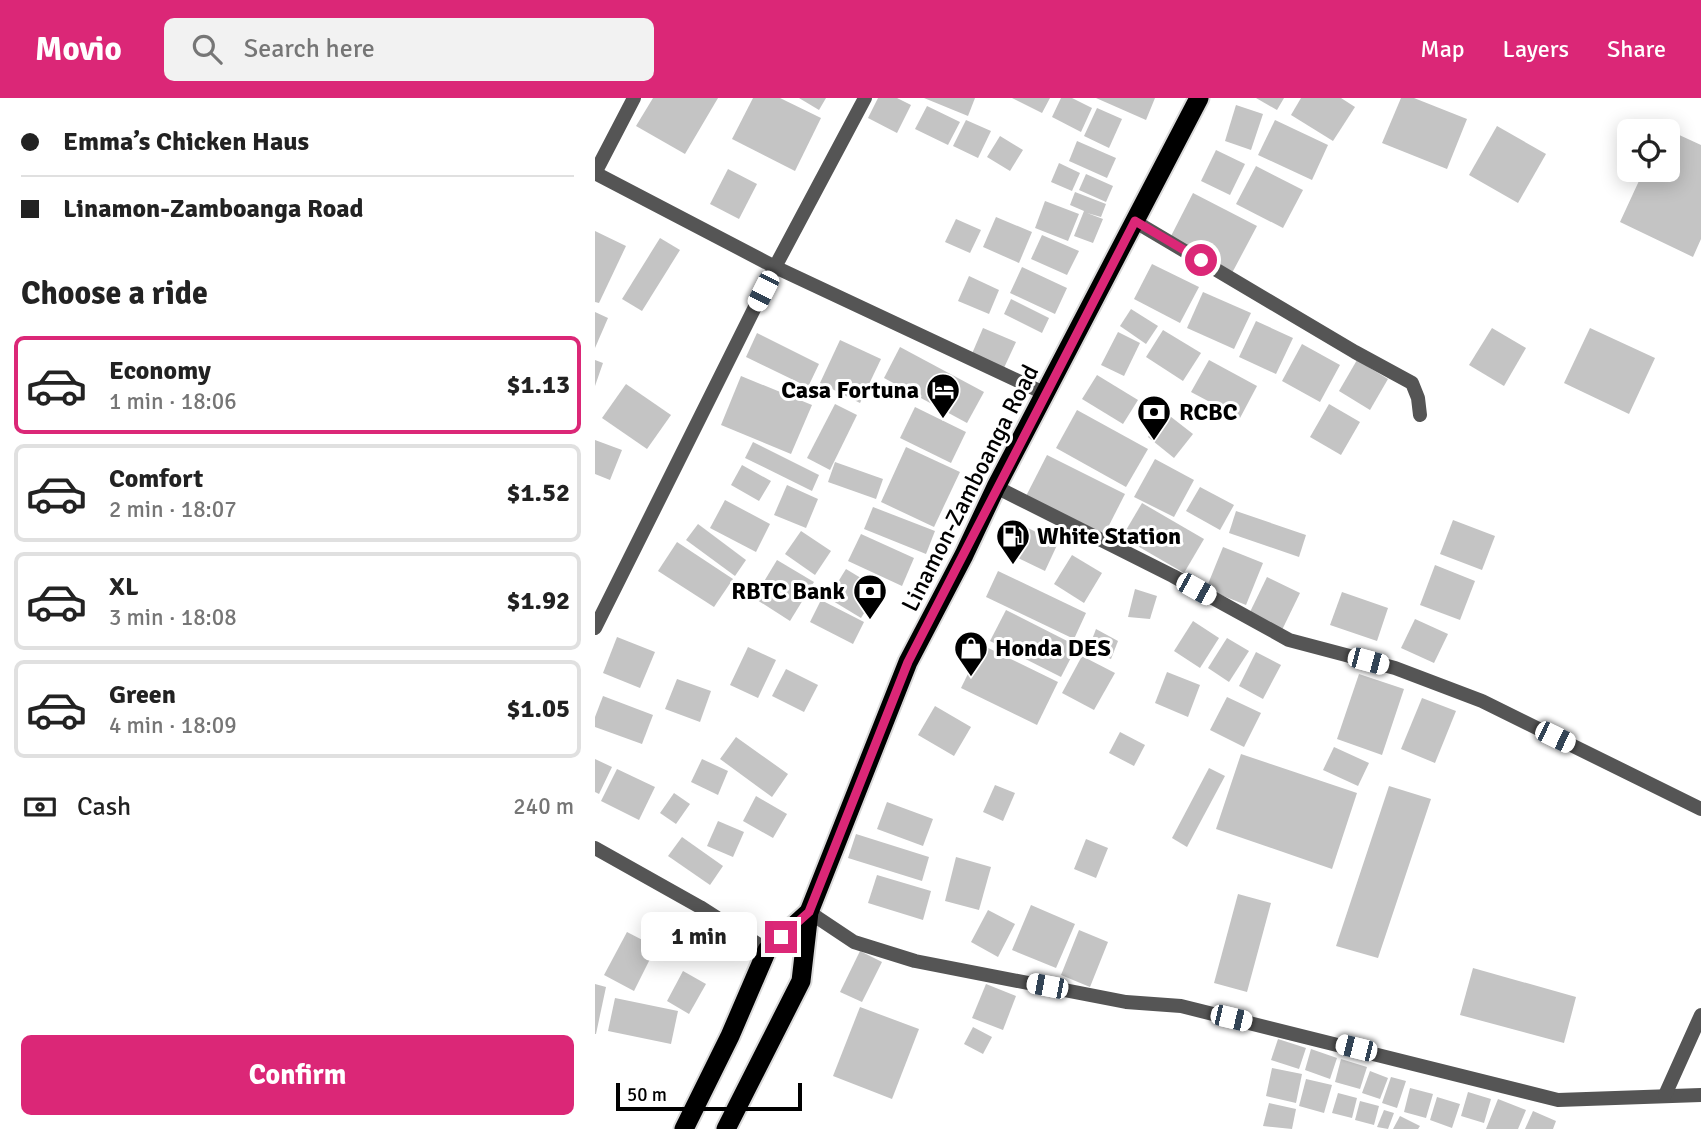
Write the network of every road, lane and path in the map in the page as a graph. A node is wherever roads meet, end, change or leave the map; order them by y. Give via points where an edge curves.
1 (634, 98) edge
2 (865, 98) edge
3 (1199, 98) edge
4 (595, 173) edge
5 (1135, 221) junction
6 (775, 267) junction
7 (1046, 394) junction
8 (1420, 415) dead end
9 (996, 487) junction
10 (595, 628) edge
11 (1701, 809) edge
12 (595, 848) edge
13 (809, 912) junction
14 (767, 950) junction
15 (1701, 1015) edge
16 (1665, 1095) junction
17 (1701, 1095) edge
18 (684, 1129) edge
19 (726, 1129) edge

1 - 4 street
2 - 6 street
3 - 5 highway, Linamon-Zamboanga Road
4 - 6 street
5 - 7 highway, Linamon-Zamboanga Road
5 - 8 street via 1412,383
6 - 7 street
6 - 10 street
7 - 9 highway, Linamon-Zamboanga Road
9 - 11 street via 1289,640 1395,668 1482,701
9 - 13 highway, Linamon-Zamboanga Road via 908,662
12 - 14 street
13 - 14 highway, Linamon-Zamboanga Road
13 - 16 street via 854,942 915,961 1126,1002 1181,1006 1558,1100
13 - 19 highway, Linamon-Zamboanga Road via 801,981
14 - 18 highway, Linamon-Zamboanga Road
15 - 16 street
16 - 17 street

